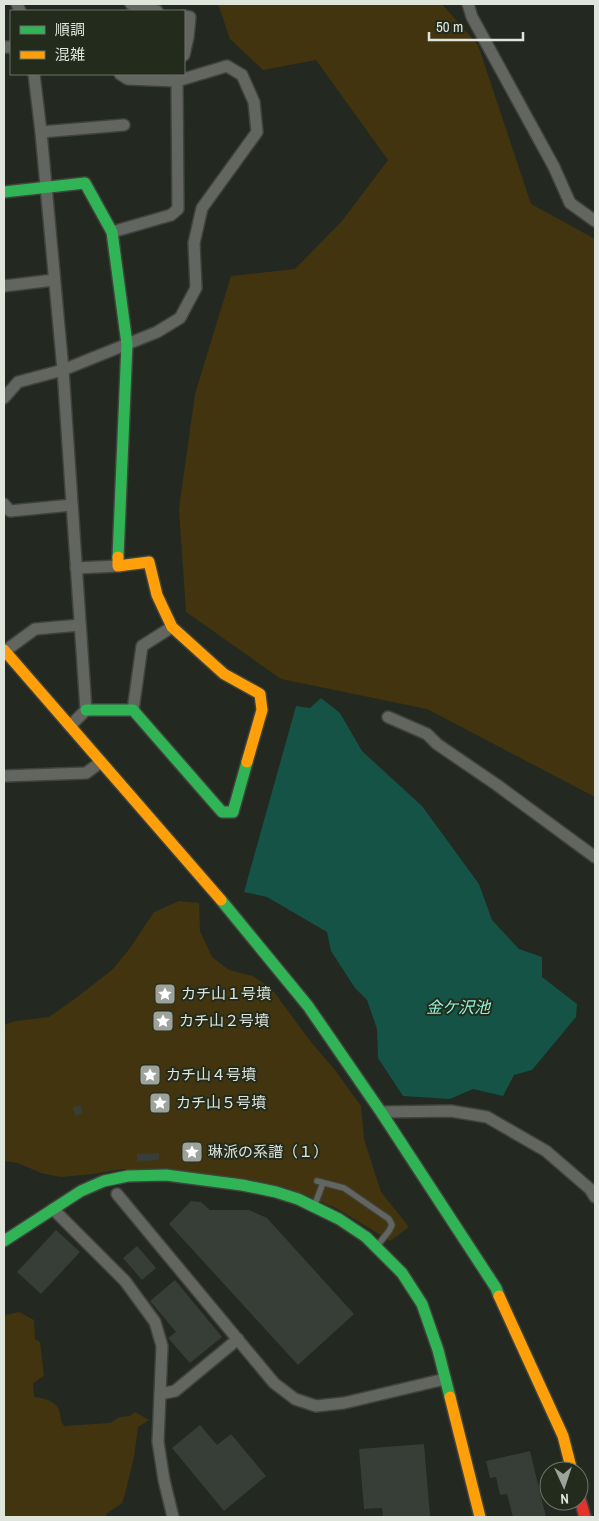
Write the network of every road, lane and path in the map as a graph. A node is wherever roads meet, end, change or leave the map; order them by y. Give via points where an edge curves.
1 (131, 4) edge
2 (468, 4) edge
3 (151, 10) edge
4 (185, 16) edge
5 (185, 50) edge
6 (34, 75) edge
7 (122, 75) edge
8 (178, 77) edge
9 (124, 125) dead end
10 (42, 132) junction
11 (46, 188) junction
12 (4, 192) edge
13 (595, 221) edge
14 (112, 232) junction
15 (54, 280) junction
16 (4, 286) edge
17 (127, 344) junction
18 (63, 370) junction
19 (4, 398) edge
20 (4, 504) edge
21 (72, 505) junction
22 (118, 566) junction
23 (76, 568) junction
24 (80, 625) junction
25 (172, 627) junction
26 (4, 650) edge
27 (86, 710) junction
28 (133, 710) junction
29 (388, 717) dead end
30 (70, 726) junction
31 (101, 762) junction
32 (4, 776) edge
33 (595, 857) edge
34 (381, 1112) junction
35 (117, 1194) dead end
36 (595, 1197) edge
37 (314, 1206) junction
38 (53, 1208) junction
39 (4, 1241) edge
40 (376, 1248) junction
41 (238, 1339) junction
42 (446, 1378) junction
43 (160, 1394) junction
44 (569, 1461) edge
45 (173, 1517) edge
46 (480, 1517) edge

1 - 3 street
2 - 13 street via 570,203
4 - 5 street via 190,17
6 - 10 street
7 - 8 street via 128,79
8 - 14 street via 178,209 170,215
8 - 17 street via 227,66 242,75 254,102 257,132 202,208 194,243 196,288 180,318
9 - 10 street
10 - 11 street
11 - 12 street
11 - 14 street via 85,183
11 - 15 street
14 - 17 street
15 - 16 street
15 - 18 street
17 - 18 street
17 - 22 street
18 - 19 street via 18,382
18 - 21 street
20 - 21 street via 10,511
21 - 23 street
22 - 23 street
22 - 25 street via 149,562 157,595
23 - 24 street
24 - 26 street via 35,629
24 - 27 street
25 - 28 street via 142,646
25 - 28 street via 224,674 260,694 262,710 233,812 222,812
26 - 30 street
27 - 28 street
27 - 30 street
29 - 33 street via 427,734
30 - 31 street
31 - 32 street via 86,773
31 - 34 street via 308,1006
34 - 36 street via 451,1111 487,1117 546,1150
34 - 44 street via 496,1288 562,1436
35 - 41 street
37 - 38 street via 276,1192 166,1175 128,1176 104,1182
37 - 40 street via 366,1237
37 - 40 lane via 320,1182 344,1188 389,1219 392,1225
38 - 39 street
38 - 43 street via 125,1280 156,1322 162,1346
40 - 42 street via 402,1273 422,1304
41 - 42 street via 274,1383 295,1399 316,1406 344,1403
41 - 43 street via 175,1391
42 - 46 street
43 - 45 street via 158,1442

